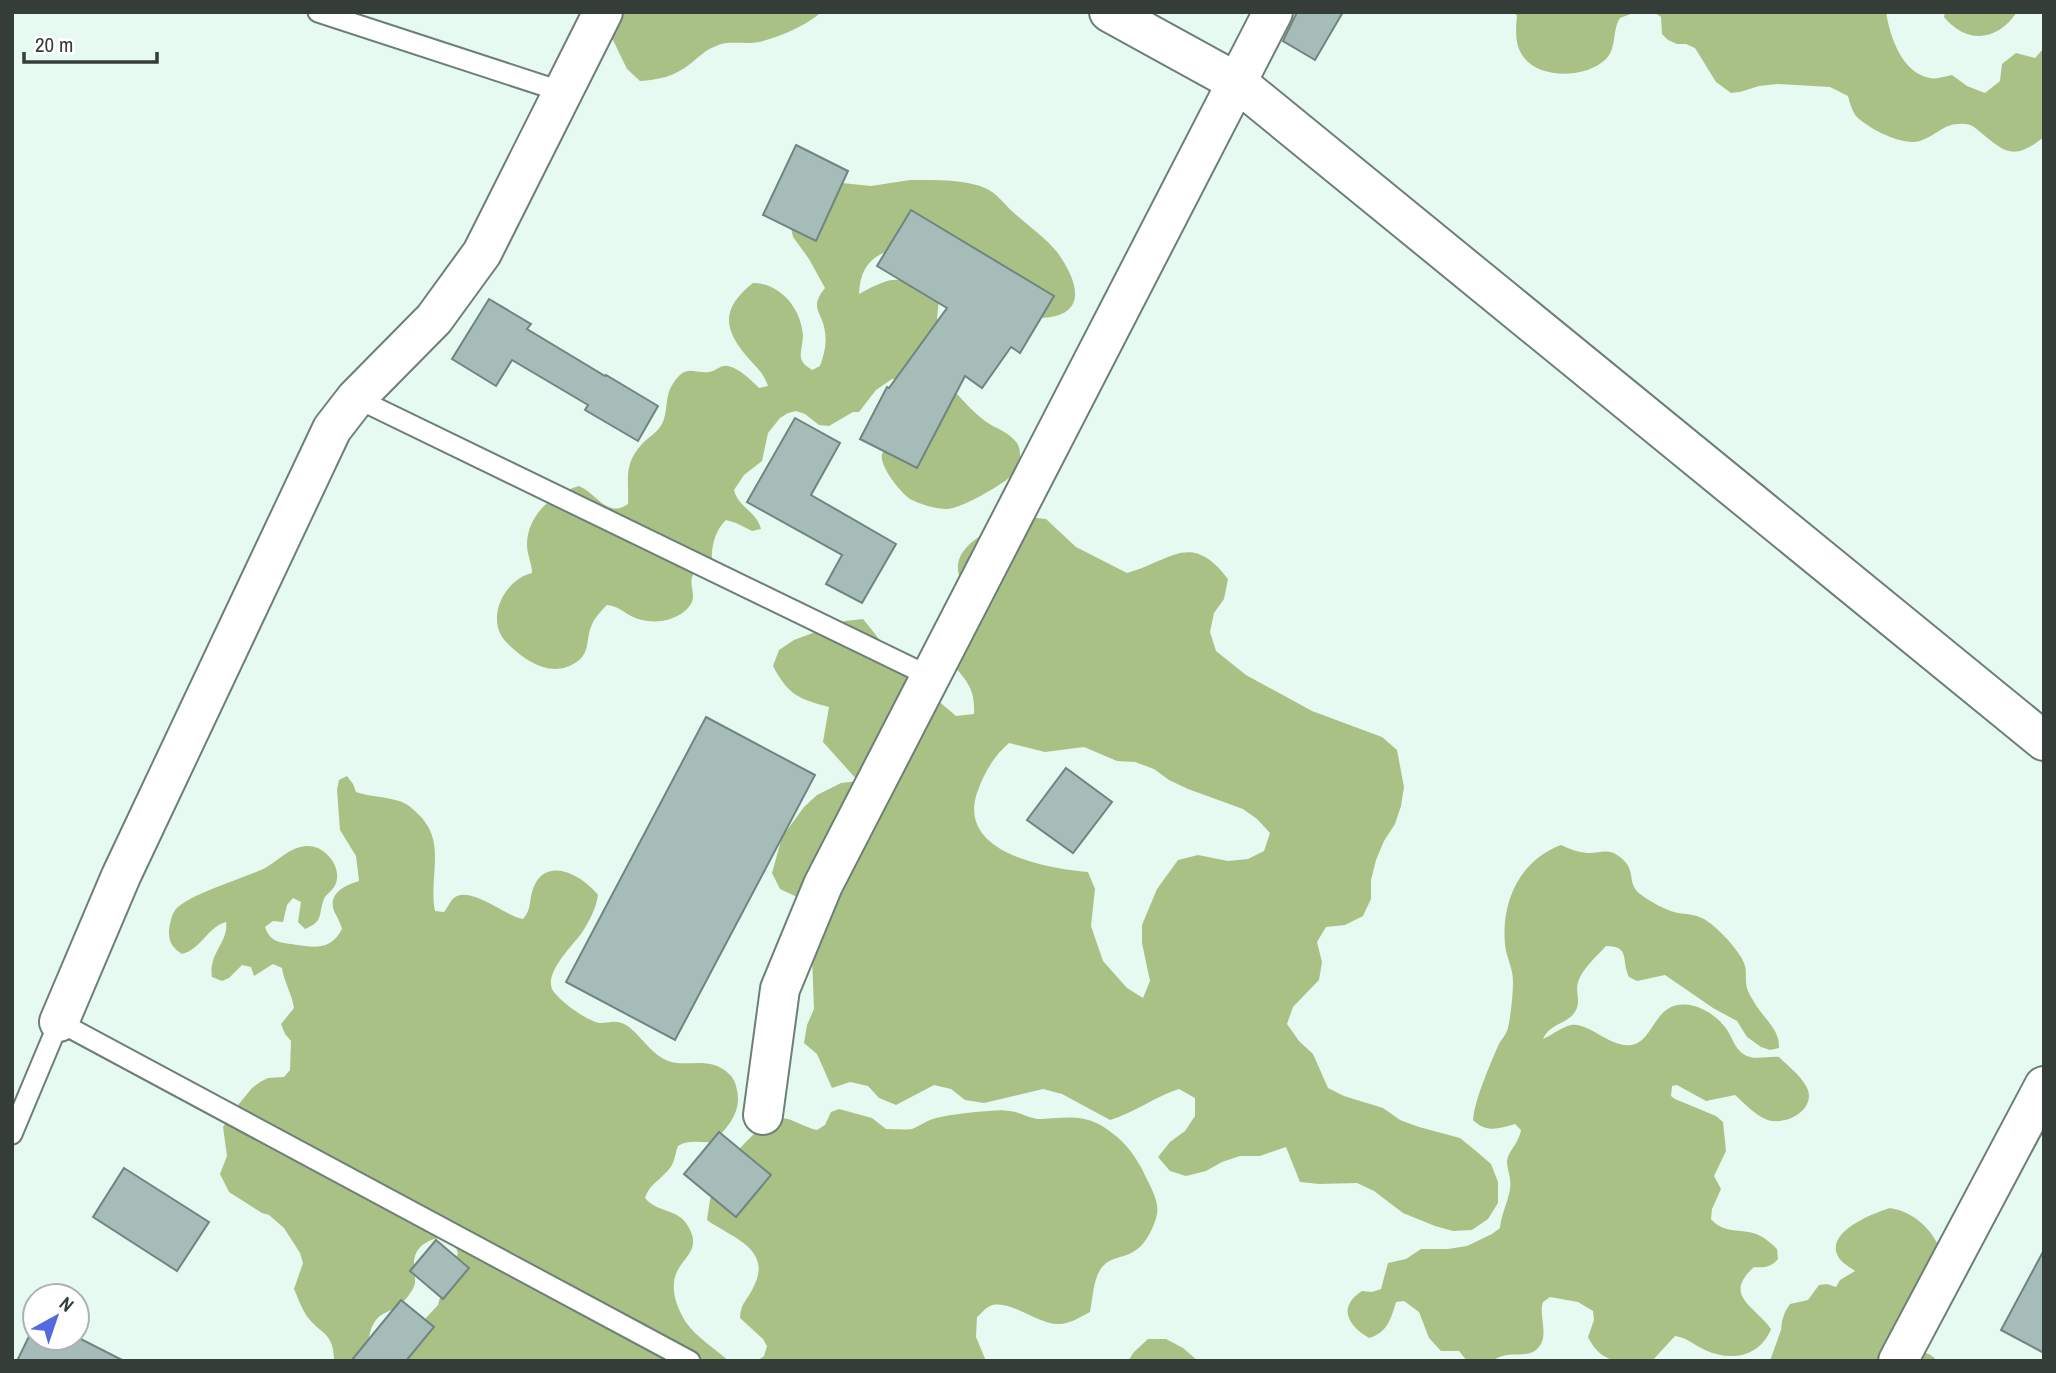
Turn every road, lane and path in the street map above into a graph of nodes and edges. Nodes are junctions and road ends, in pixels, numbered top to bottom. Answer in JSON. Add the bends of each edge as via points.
{"nodes":[{"id":1,"x":318,"y":12,"type":"edge"},
{"id":2,"x":603,"y":12,"type":"edge"},
{"id":3,"x":1109,"y":12,"type":"edge"},
{"id":4,"x":1273,"y":12,"type":"edge"},
{"id":5,"x":1238,"y":83,"type":"junction"},
{"id":6,"x":563,"y":92,"type":"junction"},
{"id":7,"x":356,"y":398,"type":"junction"},
{"id":8,"x":932,"y":677,"type":"junction"},
{"id":9,"x":2044,"y":741,"type":"edge"},
{"id":10,"x":59,"y":1022,"type":"junction"},
{"id":11,"x":2044,"y":1086,"type":"edge"},
{"id":12,"x":763,"y":1115,"type":"dead end"},
{"id":13,"x":12,"y":1135,"type":"edge"},
{"id":14,"x":690,"y":1361,"type":"edge"},
{"id":15,"x":1898,"y":1361,"type":"edge"}],
"edges":[{"from":1,"to":6,"type":"lane"},
{"from":2,"to":6,"type":"street"},
{"from":3,"to":5,"type":"street"},
{"from":4,"to":5,"type":"street"},
{"from":5,"to":8,"type":"street"},
{"from":5,"to":9,"type":"street"},
{"from":6,"to":7,"type":"street","via":[[482,253],[434,319]]},
{"from":7,"to":8,"type":"lane"},
{"from":7,"to":10,"type":"street","via":[[332,429],[121,876]]},
{"from":8,"to":12,"type":"street","via":[[823,885],[780,989]]},
{"from":10,"to":13,"type":"lane"},
{"from":10,"to":14,"type":"lane"},
{"from":11,"to":15,"type":"street"}]}
